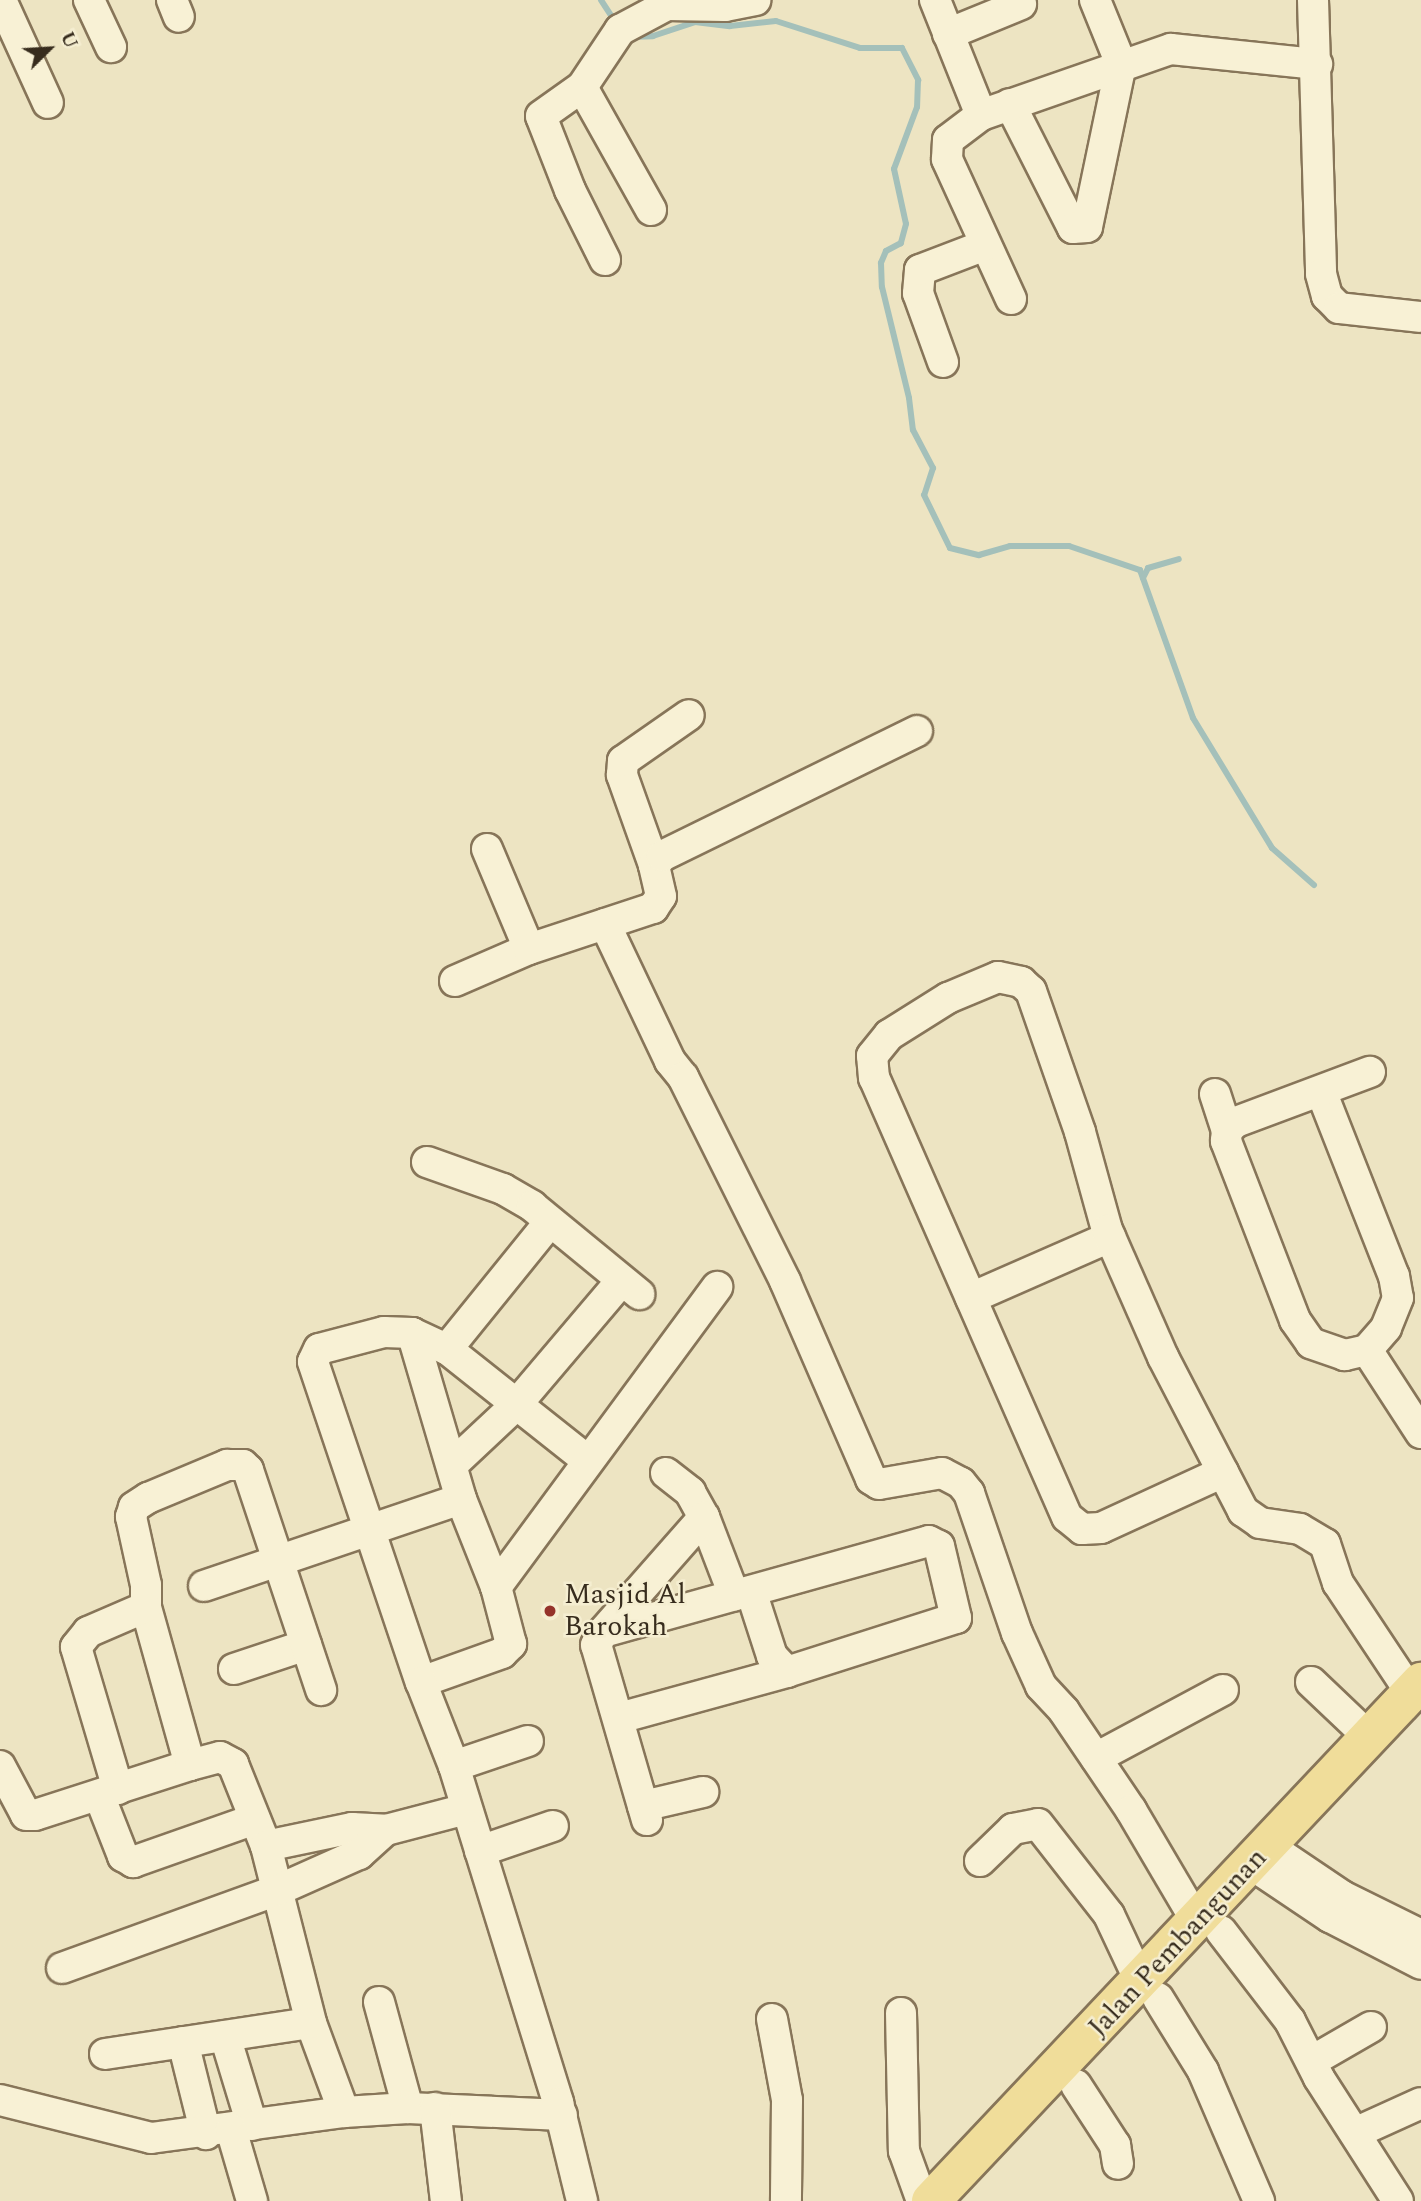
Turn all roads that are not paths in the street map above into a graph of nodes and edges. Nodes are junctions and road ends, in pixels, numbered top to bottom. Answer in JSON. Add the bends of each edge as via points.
{"nodes":[{"id":1,"x":1,"y":0,"type":"edge"},
{"id":2,"x":89,"y":0,"type":"edge"},
{"id":3,"x":755,"y":0,"type":"edge"},
{"id":4,"x":934,"y":0,"type":"edge"},
{"id":5,"x":1095,"y":0,"type":"edge"},
{"id":6,"x":1313,"y":0,"type":"edge"},
{"id":7,"x":1021,"y":4,"type":"dead end"},
{"id":8,"x":948,"y":34,"type":"junction"},
{"id":9,"x":111,"y":47,"type":"dead end"},
{"id":10,"x":1121,"y":64,"type":"junction"},
{"id":11,"x":1317,"y":64,"type":"junction"},
{"id":12,"x":582,"y":88,"type":"junction"},
{"id":13,"x":48,"y":103,"type":"dead end"},
{"id":14,"x":1010,"y":104,"type":"junction"},
{"id":15,"x":981,"y":115,"type":"junction"},
{"id":16,"x":651,"y":210,"type":"dead end"},
{"id":17,"x":985,"y":245,"type":"junction"},
{"id":18,"x":606,"y":260,"type":"dead end"},
{"id":19,"x":1011,"y":299,"type":"dead end"},
{"id":20,"x":1421,"y":317,"type":"edge"},
{"id":21,"x":943,"y":362,"type":"dead end"},
{"id":22,"x":689,"y":715,"type":"dead end"},
{"id":23,"x":917,"y":731,"type":"dead end"},
{"id":24,"x":487,"y":849,"type":"dead end"},
{"id":25,"x":654,"y":864,"type":"junction"},
{"id":26,"x":606,"y":924,"type":"junction"},
{"id":27,"x":529,"y":948,"type":"junction"},
{"id":28,"x":455,"y":981,"type":"dead end"},
{"id":29,"x":1370,"y":1072,"type":"dead end"},
{"id":30,"x":1321,"y":1091,"type":"junction"},
{"id":31,"x":1215,"y":1094,"type":"dead end"},
{"id":32,"x":1227,"y":1130,"type":"junction"},
{"id":33,"x":427,"y":1162,"type":"dead end"},
{"id":34,"x":550,"y":1222,"type":"junction"},
{"id":35,"x":1110,"y":1237,"type":"junction"},
{"id":36,"x":717,"y":1287,"type":"dead end"},
{"id":37,"x":971,"y":1298,"type":"junction"},
{"id":38,"x":412,"y":1333,"type":"junction"},
{"id":39,"x":447,"y":1349,"type":"junction"},
{"id":40,"x":1367,"y":1350,"type":"junction"},
{"id":41,"x":516,"y":1405,"type":"junction"},
{"id":42,"x":1421,"y":1433,"type":"edge"},
{"id":43,"x":587,"y":1460,"type":"junction"},
{"id":44,"x":454,"y":1464,"type":"junction"},
{"id":45,"x":1223,"y":1472,"type":"junction"},
{"id":46,"x":666,"y":1474,"type":"dead end"},
{"id":47,"x":461,"y":1499,"type":"junction"},
{"id":48,"x":704,"y":1517,"type":"junction"},
{"id":49,"x":372,"y":1532,"type":"junction"},
{"id":50,"x":986,"y":1545,"type":"junction"},
{"id":51,"x":942,"y":1556,"type":"junction"},
{"id":52,"x":280,"y":1563,"type":"junction"},
{"id":53,"x":204,"y":1586,"type":"dead end"},
{"id":54,"x":496,"y":1587,"type":"junction"},
{"id":55,"x":742,"y":1593,"type":"junction"},
{"id":56,"x":146,"y":1607,"type":"junction"},
{"id":57,"x":603,"y":1632,"type":"junction"},
{"id":58,"x":306,"y":1646,"type":"junction"},
{"id":59,"x":234,"y":1669,"type":"dead end"},
{"id":60,"x":787,"y":1672,"type":"junction"},
{"id":61,"x":421,"y":1682,"type":"junction"},
{"id":62,"x":1311,"y":1682,"type":"dead end"},
{"id":63,"x":321,"y":1690,"type":"dead end"},
{"id":64,"x":1223,"y":1690,"type":"dead end"},
{"id":65,"x":1418,"y":1696,"type":"edge"},
{"id":66,"x":619,"y":1718,"type":"junction"},
{"id":67,"x":1369,"y":1737,"type":"junction"},
{"id":68,"x":528,"y":1741,"type":"dead end"},
{"id":69,"x":1096,"y":1758,"type":"junction"},
{"id":70,"x":190,"y":1765,"type":"junction"},
{"id":71,"x":0,"y":1766,"type":"edge"},
{"id":72,"x":454,"y":1766,"type":"junction"},
{"id":73,"x":109,"y":1792,"type":"junction"},
{"id":74,"x":703,"y":1792,"type":"dead end"},
{"id":75,"x":466,"y":1809,"type":"junction"},
{"id":76,"x":255,"y":1819,"type":"junction"},
{"id":77,"x":553,"y":1826,"type":"dead end"},
{"id":78,"x":386,"y":1830,"type":"junction"},
{"id":79,"x":266,"y":1846,"type":"junction"},
{"id":80,"x":480,"y":1851,"type":"junction"},
{"id":81,"x":980,"y":1861,"type":"dead end"},
{"id":82,"x":1268,"y":1863,"type":"junction"},
{"id":83,"x":278,"y":1890,"type":"junction"},
{"id":84,"x":1336,"y":1906,"type":"junction"},
{"id":85,"x":1209,"y":1926,"type":"junction"},
{"id":86,"x":1421,"y":1935,"type":"edge"},
{"id":87,"x":1421,"y":1964,"type":"edge"},
{"id":88,"x":62,"y":1968,"type":"dead end"},
{"id":89,"x":1149,"y":1991,"type":"junction"},
{"id":90,"x":379,"y":2002,"type":"dead end"},
{"id":91,"x":901,"y":2013,"type":"dead end"},
{"id":92,"x":772,"y":2020,"type":"dead end"},
{"id":93,"x":311,"y":2023,"type":"junction"},
{"id":94,"x":1371,"y":2027,"type":"dead end"},
{"id":95,"x":225,"y":2036,"type":"junction"},
{"id":96,"x":183,"y":2042,"type":"junction"},
{"id":97,"x":105,"y":2054,"type":"dead end"},
{"id":98,"x":1312,"y":2061,"type":"junction"},
{"id":99,"x":1076,"y":2085,"type":"junction"},
{"id":100,"x":0,"y":2100,"type":"edge"},
{"id":101,"x":1421,"y":2103,"type":"edge"},
{"id":102,"x":421,"y":2108,"type":"junction"},
{"id":103,"x":344,"y":2112,"type":"junction"},
{"id":104,"x":562,"y":2115,"type":"junction"},
{"id":105,"x":230,"y":2129,"type":"junction"},
{"id":106,"x":1355,"y":2133,"type":"junction"},
{"id":107,"x":1118,"y":2164,"type":"dead end"},
{"id":108,"x":252,"y":2201,"type":"edge"},
{"id":109,"x":446,"y":2201,"type":"edge"},
{"id":110,"x":582,"y":2201,"type":"edge"},
{"id":111,"x":786,"y":2201,"type":"edge"},
{"id":112,"x":922,"y":2201,"type":"edge"},
{"id":113,"x":931,"y":2201,"type":"edge"},
{"id":114,"x":965,"y":2201,"type":"edge"},
{"id":115,"x":1259,"y":2201,"type":"edge"},
{"id":116,"x":1398,"y":2201,"type":"edge"}],
"edges":[{"from":1,"to":13,"type":"street"},
{"from":2,"to":9,"type":"street"},
{"from":3,"to":12,"type":"street","via":[[725,6],[667,5],[620,30]]},
{"from":4,"to":8,"type":"street"},
{"from":5,"to":10,"type":"street"},
{"from":6,"to":11,"type":"street"},
{"from":7,"to":8,"type":"street"},
{"from":8,"to":15,"type":"street"},
{"from":10,"to":11,"type":"street","via":[[1171,49]]},
{"from":10,"to":14,"type":"street"},
{"from":10,"to":14,"type":"street","via":[[1095,204],[1087,227],[1079,231],[1073,228]]},
{"from":11,"to":20,"type":"street","via":[[1321,274],[1328,296],[1339,309]]},
{"from":12,"to":16,"type":"street"},
{"from":12,"to":18,"type":"street","via":[[541,116],[570,190]]},
{"from":14,"to":15,"type":"street"},
{"from":15,"to":17,"type":"street","via":[[944,148]]},
{"from":17,"to":19,"type":"street"},
{"from":17,"to":21,"type":"street","via":[[920,270],[918,292]]},
{"from":22,"to":25,"type":"street","via":[[623,761],[622,775]]},
{"from":23,"to":25,"type":"street","via":[[662,856]]},
{"from":24,"to":27,"type":"street"},
{"from":25,"to":26,"type":"street","via":[[659,903]]},
{"from":26,"to":27,"type":"street"},
{"from":26,"to":50,"type":"street","via":[[670,1061],[785,1281],[871,1479],[880,1484],[931,1472],[951,1476],[969,1493]]},
{"from":27,"to":28,"type":"street"},
{"from":29,"to":30,"type":"street"},
{"from":30,"to":32,"type":"street","via":[[1236,1122]]},
{"from":30,"to":40,"type":"street","via":[[1394,1276],[1398,1298],[1386,1328]]},
{"from":31,"to":32,"type":"street"},
{"from":32,"to":40,"type":"street","via":[[1236,1172],[1295,1320],[1311,1343],[1345,1355]]},
{"from":33,"to":34,"type":"street","via":[[503,1189]]},
{"from":34,"to":39,"type":"street"},
{"from":34,"to":41,"type":"street","via":[[630,1287]]},
{"from":35,"to":37,"type":"street"},
{"from":35,"to":37,"type":"street","via":[[1031,991],[1021,982],[998,977],[948,998],[889,1035],[872,1056],[874,1078]]},
{"from":35,"to":45,"type":"street","via":[[1163,1357]]},
{"from":36,"to":43,"type":"street"},
{"from":37,"to":45,"type":"street","via":[[1067,1517],[1082,1529],[1101,1528]]},
{"from":38,"to":39,"type":"street"},
{"from":38,"to":44,"type":"street"},
{"from":38,"to":49,"type":"street","via":[[384,1332],[319,1349],[314,1355]]},
{"from":39,"to":41,"type":"street"},
{"from":40,"to":42,"type":"street"},
{"from":41,"to":43,"type":"street"},
{"from":41,"to":44,"type":"street"},
{"from":43,"to":54,"type":"street"},
{"from":44,"to":47,"type":"street"},
{"from":45,"to":65,"type":"street","via":[[1251,1518],[1300,1529],[1325,1544],[1338,1583]]},
{"from":46,"to":48,"type":"street","via":[[690,1492]]},
{"from":47,"to":49,"type":"street"},
{"from":47,"to":54,"type":"street"},
{"from":48,"to":55,"type":"street"},
{"from":48,"to":57,"type":"street"},
{"from":49,"to":52,"type":"street"},
{"from":49,"to":61,"type":"street"},
{"from":50,"to":51,"type":"street"},
{"from":50,"to":69,"type":"street","via":[[1041,1686]]},
{"from":51,"to":55,"type":"street","via":[[937,1543],[929,1541]]},
{"from":51,"to":60,"type":"street","via":[[956,1616],[953,1623]]},
{"from":52,"to":53,"type":"street"},
{"from":52,"to":56,"type":"street","via":[[248,1470],[243,1465],[227,1465],[134,1507],[131,1517],[146,1585]]},
{"from":52,"to":58,"type":"street"},
{"from":54,"to":61,"type":"street","via":[[509,1649]]},
{"from":55,"to":57,"type":"street"},
{"from":55,"to":60,"type":"street","via":[[772,1656]]},
{"from":56,"to":70,"type":"street"},
{"from":56,"to":73,"type":"street","via":[[88,1632],[76,1647]]},
{"from":57,"to":66,"type":"street","via":[[596,1645]]},
{"from":58,"to":59,"type":"street"},
{"from":58,"to":63,"type":"street"},
{"from":60,"to":66,"type":"street"},
{"from":61,"to":72,"type":"street"},
{"from":62,"to":67,"type":"street"},
{"from":64,"to":69,"type":"street"},
{"from":65,"to":67,"type":"main road","name":"Jalan Pembangunan"},
{"from":65,"to":82,"type":"main road","name":"Jalan Pembangunan"},
{"from":66,"to":74,"type":"street","via":[[645,1813]]},
{"from":67,"to":82,"type":"main road","name":"Jalan Pembangunan"},
{"from":68,"to":72,"type":"street"},
{"from":69,"to":85,"type":"street"},
{"from":70,"to":73,"type":"street"},
{"from":70,"to":76,"type":"street","via":[[220,1757],[233,1763]]},
{"from":71,"to":73,"type":"street","via":[[26,1815]]},
{"from":72,"to":75,"type":"street"},
{"from":73,"to":76,"type":"street","via":[[123,1856],[133,1862]]},
{"from":75,"to":78,"type":"street"},
{"from":75,"to":80,"type":"street"},
{"from":76,"to":79,"type":"street"},
{"from":77,"to":80,"type":"street"},
{"from":78,"to":79,"type":"street","via":[[352,1828]]},
{"from":78,"to":83,"type":"street","via":[[359,1854]]},
{"from":79,"to":83,"type":"street"},
{"from":80,"to":104,"type":"street"},
{"from":81,"to":89,"type":"street","via":[[1013,1829],[1038,1824],[1109,1915]]},
{"from":82,"to":84,"type":"street"},
{"from":82,"to":85,"type":"main road","name":"Jalan Pembangunan"},
{"from":83,"to":88,"type":"street"},
{"from":83,"to":93,"type":"street"},
{"from":84,"to":86,"type":"street"},
{"from":84,"to":87,"type":"street"},
{"from":85,"to":89,"type":"main road","name":"Jalan Pembangunan"},
{"from":85,"to":98,"type":"street","via":[[1290,2021]]},
{"from":89,"to":99,"type":"main road","name":"Jalan Pembangunan"},
{"from":89,"to":113,"type":"main road","name":"Jalan Pembangunan"},
{"from":89,"to":115,"type":"street","via":[[1203,2071]]},
{"from":90,"to":102,"type":"street"},
{"from":91,"to":112,"type":"street","via":[[904,2151]]},
{"from":92,"to":111,"type":"street","via":[[787,2100]]},
{"from":93,"to":95,"type":"street"},
{"from":93,"to":103,"type":"street"},
{"from":94,"to":98,"type":"street"},
{"from":95,"to":96,"type":"street"},
{"from":95,"to":105,"type":"street"},
{"from":96,"to":97,"type":"street"},
{"from":96,"to":105,"type":"street"},
{"from":98,"to":106,"type":"street"},
{"from":99,"to":107,"type":"street","via":[[1110,2136]]},
{"from":99,"to":114,"type":"main road","name":"Jalan Pembangunan"},
{"from":100,"to":105,"type":"street","via":[[151,2138]]},
{"from":101,"to":106,"type":"street"},
{"from":102,"to":103,"type":"street"},
{"from":102,"to":104,"type":"street"},
{"from":102,"to":109,"type":"street"},
{"from":103,"to":105,"type":"street"},
{"from":104,"to":110,"type":"street"},
{"from":105,"to":108,"type":"street"},
{"from":106,"to":116,"type":"street"}]}
